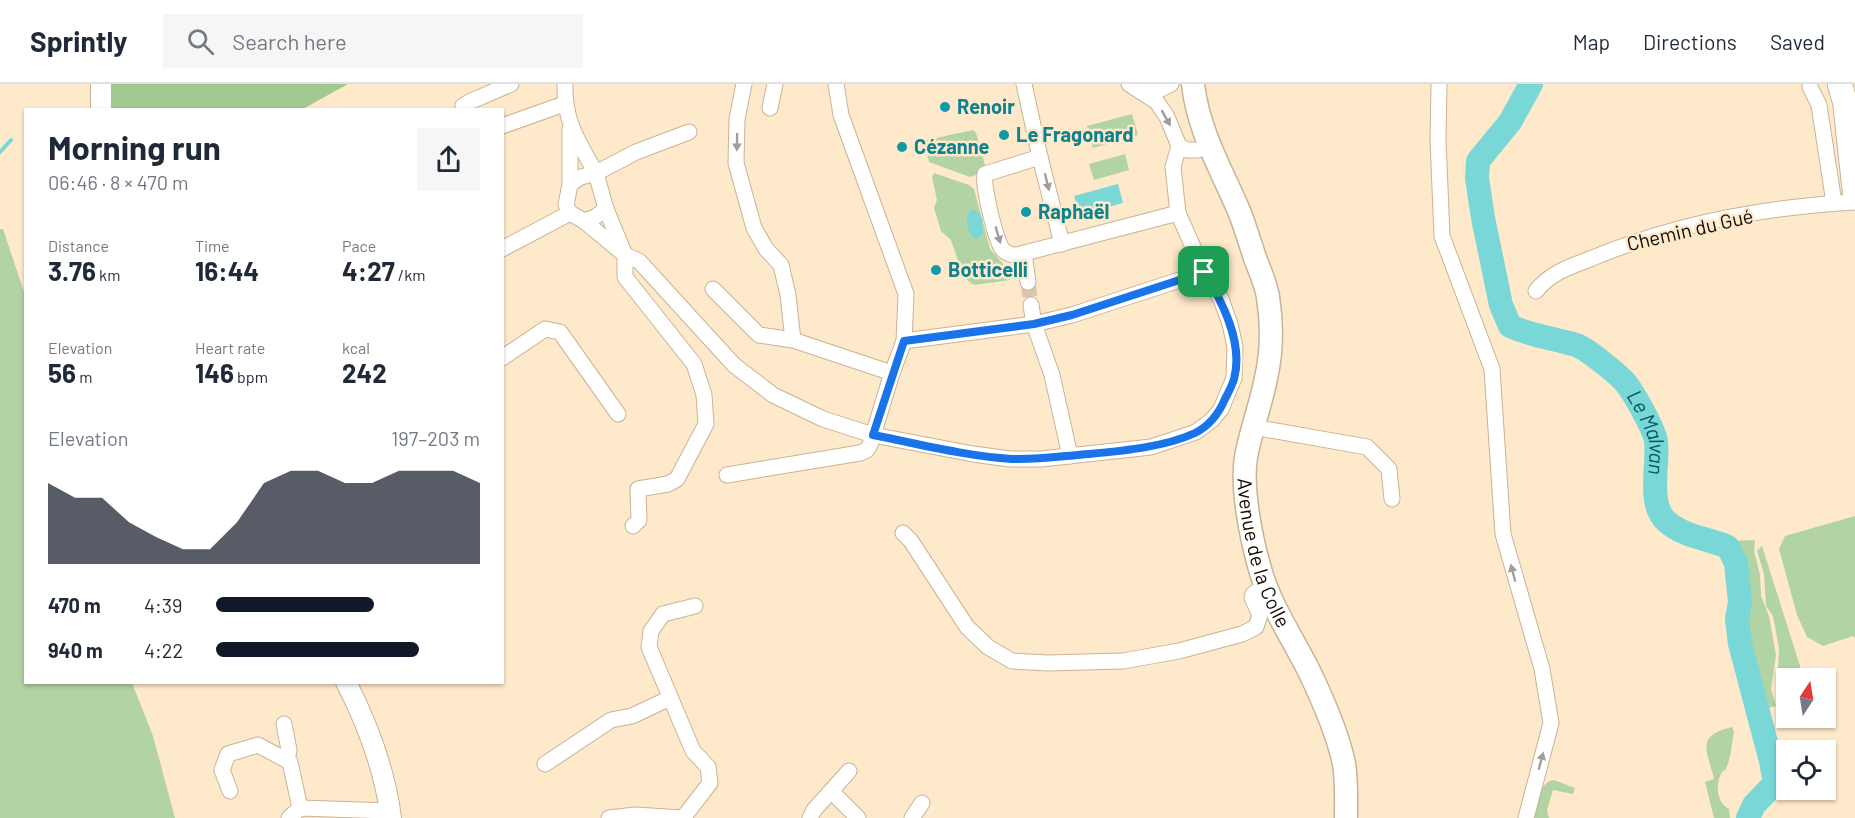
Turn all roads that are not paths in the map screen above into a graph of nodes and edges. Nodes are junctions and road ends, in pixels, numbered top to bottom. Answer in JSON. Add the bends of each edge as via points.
{"nodes":[{"id":1,"x":101,"y":84,"type":"edge"},
{"id":2,"x":511,"y":84,"type":"edge"},
{"id":3,"x":565,"y":84,"type":"edge"},
{"id":4,"x":744,"y":84,"type":"edge"},
{"id":5,"x":775,"y":84,"type":"edge"},
{"id":6,"x":836,"y":84,"type":"edge"},
{"id":7,"x":1024,"y":84,"type":"edge"},
{"id":8,"x":1130,"y":84,"type":"edge"},
{"id":9,"x":1172,"y":84,"type":"edge"},
{"id":10,"x":1182,"y":84,"type":"edge"},
{"id":11,"x":1193,"y":84,"type":"edge"},
{"id":12,"x":1439,"y":84,"type":"edge"},
{"id":13,"x":1845,"y":86,"type":"edge"},
{"id":14,"x":1810,"y":87,"type":"dead end"},
{"id":15,"x":564,"y":104,"type":"junction"},
{"id":16,"x":101,"y":108,"type":"edge"},
{"id":17,"x":464,"y":108,"type":"edge"},
{"id":18,"x":770,"y":108,"type":"dead end"},
{"id":19,"x":504,"y":125,"type":"edge"},
{"id":20,"x":570,"y":126,"type":"junction"},
{"id":21,"x":689,"y":132,"type":"dead end"},
{"id":22,"x":1189,"y":148,"type":"junction"},
{"id":23,"x":1040,"y":157,"type":"junction"},
{"id":24,"x":596,"y":173,"type":"junction"},
{"id":25,"x":570,"y":184,"type":"junction"},
{"id":26,"x":1845,"y":198,"type":"edge"},
{"id":27,"x":1855,"y":202,"type":"edge"},
{"id":28,"x":606,"y":209,"type":"junction"},
{"id":29,"x":570,"y":213,"type":"junction"},
{"id":30,"x":1179,"y":213,"type":"junction"},
{"id":31,"x":584,"y":221,"type":"junction"},
{"id":32,"x":1062,"y":244,"type":"junction"},
{"id":33,"x":504,"y":248,"type":"edge"},
{"id":34,"x":1024,"y":254,"type":"junction"},
{"id":35,"x":625,"y":255,"type":"junction"},
{"id":36,"x":1204,"y":272,"type":"junction"},
{"id":37,"x":1261,"y":275,"type":"junction"},
{"id":38,"x":1028,"y":282,"type":"tunnel mouth"},
{"id":39,"x":713,"y":289,"type":"dead end"},
{"id":40,"x":1536,"y":291,"type":"dead end"},
{"id":41,"x":1031,"y":305,"type":"tunnel mouth"},
{"id":42,"x":1034,"y":324,"type":"junction"},
{"id":43,"x":793,"y":340,"type":"junction"},
{"id":44,"x":904,"y":341,"type":"junction"},
{"id":45,"x":504,"y":357,"type":"edge"},
{"id":46,"x":892,"y":373,"type":"junction"},
{"id":47,"x":618,"y":414,"type":"dead end"},
{"id":48,"x":1253,"y":427,"type":"junction"},
{"id":49,"x":873,"y":435,"type":"junction"},
{"id":50,"x":1070,"y":456,"type":"junction"},
{"id":51,"x":727,"y":475,"type":"dead end"},
{"id":52,"x":1392,"y":499,"type":"dead end"},
{"id":53,"x":633,"y":526,"type":"dead end"},
{"id":54,"x":903,"y":533,"type":"dead end"},
{"id":55,"x":1266,"y":585,"type":"junction"},
{"id":56,"x":695,"y":606,"type":"dead end"},
{"id":57,"x":347,"y":684,"type":"edge"},
{"id":58,"x":670,"y":698,"type":"junction"},
{"id":59,"x":284,"y":724,"type":"dead end"},
{"id":60,"x":287,"y":760,"type":"junction"},
{"id":61,"x":545,"y":764,"type":"dead end"},
{"id":62,"x":849,"y":771,"type":"dead end"},
{"id":63,"x":230,"y":791,"type":"dead end"},
{"id":64,"x":831,"y":791,"type":"junction"},
{"id":65,"x":922,"y":803,"type":"dead end"},
{"id":66,"x":295,"y":813,"type":"edge"},
{"id":67,"x":390,"y":815,"type":"edge"},
{"id":68,"x":609,"y":818,"type":"edge"},
{"id":69,"x":683,"y":818,"type":"edge"},
{"id":70,"x":810,"y":818,"type":"edge"},
{"id":71,"x":858,"y":818,"type":"edge"},
{"id":72,"x":912,"y":818,"type":"edge"},
{"id":73,"x":1346,"y":818,"type":"edge"},
{"id":74,"x":1526,"y":818,"type":"edge"}],
"edges":[{"from":1,"to":16,"type":"street"},
{"from":2,"to":17,"type":"street"},
{"from":3,"to":15,"type":"street"},
{"from":4,"to":43,"type":"street","one_way":true,"via":[[737,119],[736,164],[753,228],[781,265]]},
{"from":5,"to":18,"type":"street"},
{"from":6,"to":44,"type":"street","via":[[841,115],[906,294]]},
{"from":7,"to":23,"type":"street"},
{"from":8,"to":9,"type":"street","via":[[1159,90]]},
{"from":8,"to":22,"type":"street","one_way":true,"via":[[1156,102]]},
{"from":10,"to":22,"type":"main road","name":"Avenue de la Colle"},
{"from":11,"to":37,"type":"main road","name":"Avenue de la Colle","via":[[1199,120]]},
{"from":74,"to":12,"type":"street","one_way":true,"via":[[1551,723],[1542,669],[1503,534],[1492,369],[1442,236]]},
{"from":13,"to":26,"type":"main road"},
{"from":14,"to":26,"type":"street","via":[[1818,100]]},
{"from":15,"to":19,"type":"street"},
{"from":15,"to":20,"type":"street"},
{"from":20,"to":24,"type":"street"},
{"from":20,"to":25,"type":"street"},
{"from":21,"to":24,"type":"street","via":[[636,152]]},
{"from":22,"to":30,"type":"street","via":[[1173,167]]},
{"from":22,"to":37,"type":"main road","name":"Avenue de la Colle"},
{"from":23,"to":32,"type":"street","one_way":true},
{"from":23,"to":34,"type":"street","one_way":true,"via":[[988,171],[984,178],[1000,245],[1010,254]]},
{"from":24,"to":25,"type":"street"},
{"from":24,"to":28,"type":"street"},
{"from":25,"to":29,"type":"street","via":[[566,205]]},
{"from":26,"to":27,"type":"street","name":"Chemin du Gué"},
{"from":26,"to":40,"type":"street","name":"Chemin du Gué","via":[[1659,234],[1553,274]]},
{"from":28,"to":31,"type":"street"},
{"from":28,"to":35,"type":"street"},
{"from":29,"to":31,"type":"street"},
{"from":29,"to":33,"type":"street"},
{"from":30,"to":32,"type":"street"},
{"from":30,"to":36,"type":"street"},
{"from":31,"to":35,"type":"street"},
{"from":32,"to":34,"type":"street"},
{"from":34,"to":38,"type":"street"},
{"from":35,"to":49,"type":"street","via":[[639,261],[734,365],[773,395],[823,419]]},
{"from":35,"to":53,"type":"street","via":[[625,277],[694,363],[704,395],[706,423],[677,479],[638,489],[639,520]]},
{"from":36,"to":42,"type":"street"},
{"from":36,"to":50,"type":"street","via":[[1221,299],[1235,347],[1234,378],[1221,409],[1196,432],[1151,447]]},
{"from":37,"to":48,"type":"main road","name":"Avenue de la Colle","via":[[1268,293],[1271,345]]},
{"from":39,"to":43,"type":"street","via":[[759,334]]},
{"from":41,"to":42,"type":"street"},
{"from":42,"to":44,"type":"street"},
{"from":42,"to":50,"type":"street","via":[[1052,375]]},
{"from":43,"to":46,"type":"street"},
{"from":44,"to":46,"type":"street"},
{"from":45,"to":47,"type":"street","via":[[545,328],[560,332]]},
{"from":46,"to":49,"type":"street"},
{"from":48,"to":52,"type":"street","via":[[1367,447],[1389,469]]},
{"from":48,"to":55,"type":"main road","name":"Avenue de la Colle","via":[[1245,477],[1249,520]]},
{"from":49,"to":50,"type":"street","via":[[1010,459]]},
{"from":49,"to":51,"type":"street","via":[[867,450],[860,453]]},
{"from":54,"to":55,"type":"street","via":[[967,627],[988,647],[1012,661],[1123,661],[1242,634],[1256,627],[1260,615],[1252,598]]},
{"from":55,"to":73,"type":"main road","name":"Avenue de la Colle","via":[[1309,671],[1338,741],[1347,787]]},
{"from":56,"to":58,"type":"street","via":[[663,614],[651,631],[649,647]]},
{"from":57,"to":67,"type":"street","via":[[381,767]]},
{"from":58,"to":61,"type":"street","via":[[632,716],[611,720]]},
{"from":58,"to":69,"type":"street","via":[[693,751],[708,767],[710,783]]},
{"from":59,"to":60,"type":"street"},
{"from":60,"to":63,"type":"street","via":[[258,745],[228,754],[222,770]]},
{"from":60,"to":66,"type":"street"},
{"from":62,"to":64,"type":"street"},
{"from":64,"to":70,"type":"street"},
{"from":64,"to":71,"type":"street"},
{"from":65,"to":72,"type":"street"},
{"from":66,"to":67,"type":"street"},
{"from":68,"to":69,"type":"street"}]}
